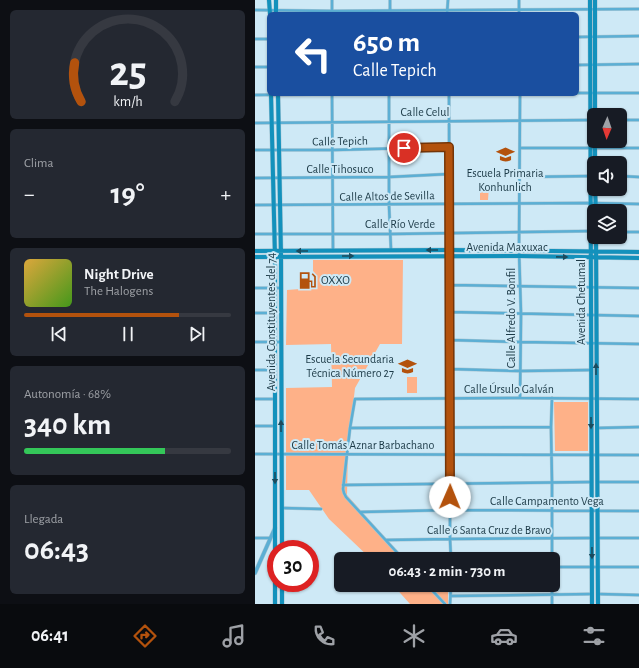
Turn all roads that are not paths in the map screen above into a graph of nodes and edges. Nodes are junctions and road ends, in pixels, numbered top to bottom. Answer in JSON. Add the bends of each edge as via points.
{"nodes":[{"id":1,"x":269,"y":0,"type":"edge"},
{"id":2,"x":276,"y":0,"type":"edge"},
{"id":3,"x":332,"y":0,"type":"edge"},
{"id":4,"x":390,"y":0,"type":"edge"},
{"id":5,"x":448,"y":0,"type":"edge"},
{"id":6,"x":519,"y":0,"type":"edge"},
{"id":7,"x":590,"y":0,"type":"edge"},
{"id":8,"x":595,"y":0,"type":"edge"},
{"id":9,"x":519,"y":9,"type":"junction"},
{"id":10,"x":592,"y":9,"type":"junction"},
{"id":11,"x":639,"y":9,"type":"edge"},
{"id":12,"x":255,"y":10,"type":"edge"},
{"id":13,"x":390,"y":10,"type":"junction"},
{"id":14,"x":447,"y":10,"type":"junction"},
{"id":15,"x":270,"y":12,"type":"edge"},
{"id":16,"x":276,"y":12,"type":"edge"},
{"id":17,"x":332,"y":12,"type":"edge"},
{"id":18,"x":639,"y":36,"type":"edge"},
{"id":19,"x":579,"y":37,"type":"edge"},
{"id":20,"x":592,"y":37,"type":"junction"},
{"id":21,"x":255,"y":39,"type":"edge"},
{"id":22,"x":267,"y":39,"type":"edge"},
{"id":23,"x":593,"y":64,"type":"junction"},
{"id":24,"x":639,"y":64,"type":"edge"},
{"id":25,"x":579,"y":65,"type":"edge"},
{"id":26,"x":255,"y":67,"type":"edge"},
{"id":27,"x":267,"y":67,"type":"edge"},
{"id":28,"x":579,"y":93,"type":"edge"},
{"id":29,"x":593,"y":93,"type":"junction"},
{"id":30,"x":639,"y":93,"type":"edge"},
{"id":31,"x":267,"y":94,"type":"edge"},
{"id":32,"x":255,"y":95,"type":"edge"},
{"id":33,"x":271,"y":96,"type":"edge"},
{"id":34,"x":278,"y":96,"type":"edge"},
{"id":35,"x":332,"y":96,"type":"edge"},
{"id":36,"x":389,"y":96,"type":"edge"},
{"id":37,"x":449,"y":96,"type":"edge"},
{"id":38,"x":520,"y":96,"type":"edge"},
{"id":39,"x":592,"y":108,"type":"edge"},
{"id":40,"x":594,"y":108,"type":"edge"},
{"id":41,"x":587,"y":120,"type":"edge"},
{"id":42,"x":627,"y":120,"type":"edge"},
{"id":43,"x":639,"y":120,"type":"edge"},
{"id":44,"x":333,"y":121,"type":"junction"},
{"id":45,"x":389,"y":121,"type":"junction"},
{"id":46,"x":520,"y":121,"type":"junction"},
{"id":47,"x":278,"y":122,"type":"junction"},
{"id":48,"x":449,"y":122,"type":"junction"},
{"id":49,"x":255,"y":123,"type":"edge"},
{"id":50,"x":272,"y":123,"type":"junction"},
{"id":51,"x":449,"y":147,"type":"junction"},
{"id":52,"x":520,"y":148,"type":"junction"},
{"id":53,"x":587,"y":148,"type":"edge"},
{"id":54,"x":593,"y":148,"type":"joint"},
{"id":55,"x":627,"y":148,"type":"edge"},
{"id":56,"x":639,"y":148,"type":"edge"},
{"id":57,"x":389,"y":149,"type":"junction"},
{"id":58,"x":255,"y":150,"type":"edge"},
{"id":59,"x":273,"y":150,"type":"junction"},
{"id":60,"x":279,"y":150,"type":"junction"},
{"id":61,"x":333,"y":150,"type":"junction"},
{"id":62,"x":593,"y":156,"type":"edge"},
{"id":63,"x":594,"y":156,"type":"edge"},
{"id":64,"x":449,"y":174,"type":"junction"},
{"id":65,"x":587,"y":176,"type":"edge"},
{"id":66,"x":627,"y":176,"type":"edge"},
{"id":67,"x":639,"y":176,"type":"edge"},
{"id":68,"x":389,"y":177,"type":"junction"},
{"id":69,"x":520,"y":177,"type":"junction"},
{"id":70,"x":255,"y":178,"type":"edge"},
{"id":71,"x":273,"y":178,"type":"junction"},
{"id":72,"x":279,"y":178,"type":"junction"},
{"id":73,"x":333,"y":178,"type":"junction"},
{"id":74,"x":591,"y":196,"type":"edge"},
{"id":75,"x":595,"y":196,"type":"edge"},
{"id":76,"x":590,"y":203,"type":"junction"},
{"id":77,"x":595,"y":203,"type":"junction"},
{"id":78,"x":449,"y":204,"type":"junction"},
{"id":79,"x":519,"y":204,"type":"junction"},
{"id":80,"x":639,"y":204,"type":"edge"},
{"id":81,"x":274,"y":205,"type":"junction"},
{"id":82,"x":280,"y":205,"type":"junction"},
{"id":83,"x":333,"y":205,"type":"junction"},
{"id":84,"x":389,"y":205,"type":"junction"},
{"id":85,"x":255,"y":206,"type":"edge"},
{"id":86,"x":520,"y":232,"type":"junction"},
{"id":87,"x":587,"y":232,"type":"edge"},
{"id":88,"x":627,"y":232,"type":"edge"},
{"id":89,"x":639,"y":232,"type":"edge"},
{"id":90,"x":449,"y":233,"type":"junction"},
{"id":91,"x":255,"y":234,"type":"edge"},
{"id":92,"x":274,"y":234,"type":"junction"},
{"id":93,"x":280,"y":234,"type":"junction"},
{"id":94,"x":333,"y":234,"type":"junction"},
{"id":95,"x":391,"y":234,"type":"junction"},
{"id":96,"x":591,"y":244,"type":"edge"},
{"id":97,"x":596,"y":244,"type":"edge"},
{"id":98,"x":281,"y":250,"type":"junction"},
{"id":99,"x":391,"y":250,"type":"junction"},
{"id":100,"x":450,"y":250,"type":"junction"},
{"id":101,"x":519,"y":250,"type":"junction"},
{"id":102,"x":255,"y":251,"type":"edge"},
{"id":103,"x":275,"y":251,"type":"junction"},
{"id":104,"x":333,"y":251,"type":"junction"},
{"id":105,"x":590,"y":251,"type":"junction"},
{"id":106,"x":596,"y":251,"type":"junction"},
{"id":107,"x":639,"y":252,"type":"edge"},
{"id":108,"x":275,"y":256,"type":"junction"},
{"id":109,"x":281,"y":256,"type":"junction"},
{"id":110,"x":449,"y":256,"type":"junction"},
{"id":111,"x":520,"y":256,"type":"junction"},
{"id":112,"x":255,"y":257,"type":"edge"},
{"id":113,"x":590,"y":258,"type":"junction"},
{"id":114,"x":596,"y":258,"type":"junction"},
{"id":115,"x":639,"y":258,"type":"edge"},
{"id":116,"x":449,"y":285,"type":"junction"},
{"id":117,"x":521,"y":286,"type":"junction"},
{"id":118,"x":591,"y":287,"type":"junction"},
{"id":119,"x":596,"y":287,"type":"junction"},
{"id":120,"x":255,"y":288,"type":"edge"},
{"id":121,"x":275,"y":288,"type":"junction"},
{"id":122,"x":281,"y":288,"type":"junction"},
{"id":123,"x":639,"y":288,"type":"edge"},
{"id":124,"x":449,"y":312,"type":"junction"},
{"id":125,"x":275,"y":313,"type":"junction"},
{"id":126,"x":255,"y":314,"type":"edge"},
{"id":127,"x":521,"y":314,"type":"junction"},
{"id":128,"x":591,"y":315,"type":"junction"},
{"id":129,"x":596,"y":315,"type":"junction"},
{"id":130,"x":639,"y":316,"type":"edge"},
{"id":131,"x":449,"y":340,"type":"junction"},
{"id":132,"x":255,"y":342,"type":"edge"},
{"id":133,"x":275,"y":342,"type":"junction"},
{"id":134,"x":281,"y":342,"type":"junction"},
{"id":135,"x":521,"y":342,"type":"junction"},
{"id":136,"x":591,"y":342,"type":"junction"},
{"id":137,"x":596,"y":344,"type":"junction"},
{"id":138,"x":639,"y":344,"type":"edge"},
{"id":139,"x":449,"y":369,"type":"junction"},
{"id":140,"x":255,"y":370,"type":"edge"},
{"id":141,"x":275,"y":370,"type":"junction"},
{"id":142,"x":591,"y":370,"type":"junction"},
{"id":143,"x":521,"y":371,"type":"junction"},
{"id":144,"x":275,"y":384,"type":"junction"},
{"id":145,"x":281,"y":384,"type":"junction"},
{"id":146,"x":450,"y":398,"type":"junction"},
{"id":147,"x":520,"y":398,"type":"junction"},
{"id":148,"x":552,"y":398,"type":"junction"},
{"id":149,"x":591,"y":398,"type":"junction"},
{"id":150,"x":597,"y":398,"type":"junction"},
{"id":151,"x":255,"y":399,"type":"edge"},
{"id":152,"x":275,"y":399,"type":"junction"},
{"id":153,"x":639,"y":399,"type":"edge"},
{"id":154,"x":255,"y":426,"type":"edge"},
{"id":155,"x":275,"y":426,"type":"junction"},
{"id":156,"x":551,"y":427,"type":"junction"},
{"id":157,"x":639,"y":427,"type":"edge"},
{"id":158,"x":350,"y":428,"type":"junction"},
{"id":159,"x":450,"y":428,"type":"junction"},
{"id":160,"x":597,"y":428,"type":"junction"},
{"id":161,"x":255,"y":454,"type":"edge"},
{"id":162,"x":275,"y":454,"type":"junction"},
{"id":163,"x":282,"y":454,"type":"junction"},
{"id":164,"x":347,"y":454,"type":"junction"},
{"id":165,"x":450,"y":455,"type":"junction"},
{"id":166,"x":552,"y":455,"type":"junction"},
{"id":167,"x":591,"y":455,"type":"junction"},
{"id":168,"x":597,"y":455,"type":"junction"},
{"id":169,"x":639,"y":455,"type":"edge"},
{"id":170,"x":592,"y":482,"type":"junction"},
{"id":171,"x":597,"y":482,"type":"junction"},
{"id":172,"x":639,"y":482,"type":"edge"},
{"id":173,"x":552,"y":483,"type":"junction"},
{"id":174,"x":451,"y":484,"type":"junction"},
{"id":175,"x":343,"y":485,"type":"junction"},
{"id":176,"x":282,"y":508,"type":"junction"},
{"id":177,"x":321,"y":509,"type":"dead end"},
{"id":178,"x":450,"y":510,"type":"junction"},
{"id":179,"x":552,"y":510,"type":"junction"},
{"id":180,"x":592,"y":510,"type":"junction"},
{"id":181,"x":597,"y":510,"type":"junction"},
{"id":182,"x":639,"y":511,"type":"edge"},
{"id":183,"x":360,"y":512,"type":"junction"},
{"id":184,"x":275,"y":527,"type":"junction"},
{"id":185,"x":255,"y":538,"type":"edge"},
{"id":186,"x":270,"y":538,"type":"junction"},
{"id":187,"x":551,"y":538,"type":"junction"},
{"id":188,"x":592,"y":538,"type":"junction"},
{"id":189,"x":598,"y":538,"type":"junction"},
{"id":190,"x":639,"y":538,"type":"edge"},
{"id":191,"x":450,"y":539,"type":"junction"},
{"id":192,"x":282,"y":540,"type":"edge"},
{"id":193,"x":385,"y":540,"type":"junction"},
{"id":194,"x":396,"y":552,"type":"edge"},
{"id":195,"x":451,"y":552,"type":"edge"},
{"id":196,"x":552,"y":552,"type":"edge"},
{"id":197,"x":592,"y":566,"type":"junction"},
{"id":198,"x":598,"y":566,"type":"junction"},
{"id":199,"x":560,"y":567,"type":"edge"},
{"id":200,"x":639,"y":567,"type":"edge"},
{"id":201,"x":256,"y":568,"type":"edge"},
{"id":202,"x":255,"y":573,"type":"edge"},
{"id":203,"x":282,"y":592,"type":"edge"},
{"id":204,"x":434,"y":592,"type":"edge"},
{"id":205,"x":451,"y":592,"type":"edge"},
{"id":206,"x":552,"y":594,"type":"junction"},
{"id":207,"x":592,"y":594,"type":"junction"},
{"id":208,"x":598,"y":594,"type":"junction"},
{"id":209,"x":639,"y":595,"type":"edge"},
{"id":210,"x":451,"y":596,"type":"junction"},
{"id":211,"x":275,"y":604,"type":"edge"},
{"id":212,"x":282,"y":604,"type":"edge"},
{"id":213,"x":445,"y":604,"type":"edge"},
{"id":214,"x":450,"y":604,"type":"edge"},
{"id":215,"x":552,"y":604,"type":"edge"},
{"id":216,"x":592,"y":604,"type":"edge"},
{"id":217,"x":598,"y":604,"type":"edge"}],
"edges":[{"from":1,"to":15,"type":"main road"},
{"from":2,"to":16,"type":"main road"},
{"from":3,"to":17,"type":"street"},
{"from":4,"to":13,"type":"street"},
{"from":5,"to":14,"type":"street"},
{"from":6,"to":9,"type":"street"},
{"from":7,"to":10,"type":"main road","name":"Avenida Chetumal"},
{"from":8,"to":10,"type":"main road","name":"Avenida Chetumal"},
{"from":9,"to":10,"type":"street"},
{"from":9,"to":14,"type":"street"},
{"from":10,"to":11,"type":"street"},
{"from":10,"to":20,"type":"main road","name":"Avenida Chetumal"},
{"from":12,"to":15,"type":"street"},
{"from":13,"to":14,"type":"street"},
{"from":13,"to":17,"type":"street"},
{"from":15,"to":16,"type":"street"},
{"from":16,"to":17,"type":"street"},
{"from":18,"to":20,"type":"street"},
{"from":19,"to":20,"type":"street"},
{"from":20,"to":23,"type":"main road","name":"Avenida Chetumal"},
{"from":21,"to":22,"type":"street"},
{"from":23,"to":24,"type":"street"},
{"from":23,"to":25,"type":"street"},
{"from":23,"to":29,"type":"main road","name":"Avenida Chetumal"},
{"from":26,"to":27,"type":"street"},
{"from":28,"to":29,"type":"street"},
{"from":29,"to":30,"type":"street"},
{"from":29,"to":39,"type":"main road","name":"Avenida Chetumal"},
{"from":29,"to":40,"type":"main road","name":"Avenida Chetumal"},
{"from":31,"to":32,"type":"street"},
{"from":33,"to":50,"type":"main road","name":"Avenida Constituyentes del 74"},
{"from":34,"to":47,"type":"main road","name":"Avenida Constituyentes del 74"},
{"from":35,"to":44,"type":"street"},
{"from":36,"to":45,"type":"street"},
{"from":37,"to":48,"type":"street"},
{"from":38,"to":46,"type":"street","name":"Calle Alfredo V. Bonfil"},
{"from":41,"to":46,"type":"street","name":"Calle Celul"},
{"from":42,"to":43,"type":"street"},
{"from":44,"to":45,"type":"street","name":"Calle Celul"},
{"from":44,"to":47,"type":"street","name":"Calle Celul"},
{"from":44,"to":61,"type":"street"},
{"from":45,"to":48,"type":"street","name":"Calle Celul"},
{"from":45,"to":57,"type":"street"},
{"from":46,"to":48,"type":"street","name":"Calle Celul"},
{"from":46,"to":52,"type":"street","name":"Calle Alfredo V. Bonfil"},
{"from":47,"to":50,"type":"street","name":"Calle Celul"},
{"from":47,"to":60,"type":"main road","name":"Avenida Constituyentes del 74"},
{"from":48,"to":51,"type":"street"},
{"from":49,"to":50,"type":"street","name":"Calle Celul"},
{"from":50,"to":59,"type":"main road","name":"Avenida Constituyentes del 74"},
{"from":51,"to":57,"type":"street","name":"Calle Tepich"},
{"from":51,"to":64,"type":"street"},
{"from":52,"to":53,"type":"street"},
{"from":52,"to":69,"type":"street","name":"Calle Alfredo V. Bonfil"},
{"from":54,"to":62,"type":"main road","name":"Avenida Chetumal"},
{"from":54,"to":63,"type":"main road","name":"Avenida Chetumal"},
{"from":55,"to":56,"type":"street"},
{"from":57,"to":61,"type":"street","name":"Calle Tepich"},
{"from":57,"to":68,"type":"street"},
{"from":58,"to":59,"type":"street","name":"Calle Tepich"},
{"from":59,"to":60,"type":"street","name":"Calle Tepich"},
{"from":59,"to":71,"type":"main road","name":"Avenida Constituyentes del 74"},
{"from":60,"to":61,"type":"street","name":"Calle Tepich"},
{"from":60,"to":72,"type":"main road","name":"Avenida Constituyentes del 74"},
{"from":61,"to":73,"type":"street"},
{"from":64,"to":68,"type":"street","name":"Calle Tihosuco"},
{"from":64,"to":78,"type":"street"},
{"from":65,"to":69,"type":"street"},
{"from":66,"to":67,"type":"street"},
{"from":68,"to":73,"type":"street","name":"Calle Tihosuco"},
{"from":68,"to":84,"type":"street"},
{"from":69,"to":79,"type":"street","name":"Calle Alfredo V. Bonfil"},
{"from":70,"to":71,"type":"street","name":"Calle Tihosuco"},
{"from":71,"to":72,"type":"street","name":"Calle Tihosuco"},
{"from":71,"to":81,"type":"main road","name":"Avenida Constituyentes del 74"},
{"from":72,"to":73,"type":"street","name":"Calle Tihosuco"},
{"from":72,"to":82,"type":"main road","name":"Avenida Constituyentes del 74"},
{"from":73,"to":83,"type":"street"},
{"from":74,"to":76,"type":"main road","name":"Avenida Chetumal"},
{"from":75,"to":77,"type":"main road"},
{"from":76,"to":77,"type":"street","name":"Calle Altos de Sevilla"},
{"from":76,"to":79,"type":"street","name":"Calle Altos de Sevilla"},
{"from":77,"to":80,"type":"street","name":"Calle Altos de Sevilla"},
{"from":78,"to":79,"type":"street","name":"Calle Altos de Sevilla"},
{"from":78,"to":84,"type":"street","name":"Calle Altos de Sevilla"},
{"from":78,"to":90,"type":"street"},
{"from":79,"to":86,"type":"street","name":"Calle Alfredo V. Bonfil"},
{"from":81,"to":82,"type":"street","name":"Calle Altos de Sevilla"},
{"from":81,"to":85,"type":"street","name":"Calle Altos de Sevilla"},
{"from":81,"to":92,"type":"main road","name":"Avenida Constituyentes del 74"},
{"from":82,"to":83,"type":"street","name":"Calle Altos de Sevilla"},
{"from":82,"to":93,"type":"main road","name":"Avenida Constituyentes del 74"},
{"from":83,"to":84,"type":"street","name":"Calle Altos de Sevilla"},
{"from":83,"to":94,"type":"street"},
{"from":84,"to":95,"type":"street"},
{"from":86,"to":87,"type":"street","name":"Calle Río Verde"},
{"from":86,"to":90,"type":"street","name":"Calle Río Verde"},
{"from":86,"to":101,"type":"street","name":"Calle Alfredo V. Bonfil"},
{"from":88,"to":89,"type":"street"},
{"from":90,"to":95,"type":"street","name":"Calle Río Verde"},
{"from":90,"to":100,"type":"street"},
{"from":91,"to":92,"type":"street","name":"Calle Río Verde"},
{"from":92,"to":93,"type":"street","name":"Calle Río Verde"},
{"from":92,"to":103,"type":"main road","name":"Avenida Constituyentes del 74"},
{"from":93,"to":94,"type":"street","name":"Calle Río Verde"},
{"from":93,"to":98,"type":"main road","name":"Avenida Constituyentes del 74"},
{"from":94,"to":95,"type":"street","name":"Calle Río Verde"},
{"from":94,"to":104,"type":"street"},
{"from":95,"to":99,"type":"street"},
{"from":96,"to":105,"type":"main road","name":"Avenida Chetumal"},
{"from":97,"to":106,"type":"main road","name":"Avenida Chetumal"},
{"from":98,"to":103,"type":"main road","name":"Avenida Maxuxac"},
{"from":104,"to":98,"type":"main road","name":"Avenida Maxuxac","one_way":true},
{"from":98,"to":109,"type":"main road","name":"Avenida Constituyentes del 74"},
{"from":100,"to":99,"type":"main road","name":"Avenida Maxuxac","one_way":true},
{"from":99,"to":104,"type":"main road","name":"Avenida Maxuxac"},
{"from":100,"to":101,"type":"main road","name":"Avenida Maxuxac"},
{"from":100,"to":110,"type":"street"},
{"from":101,"to":105,"type":"main road","name":"Avenida Maxuxac"},
{"from":101,"to":111,"type":"street","name":"Calle Alfredo V. Bonfil"},
{"from":102,"to":103,"type":"main road","name":"Avenida Maxuxac"},
{"from":103,"to":108,"type":"main road","name":"Avenida Constituyentes del 74"},
{"from":105,"to":106,"type":"main road","name":"Avenida Maxuxac"},
{"from":105,"to":113,"type":"main road","name":"Avenida Chetumal"},
{"from":106,"to":107,"type":"main road","name":"Avenida Maxuxac"},
{"from":106,"to":114,"type":"main road","name":"Avenida Chetumal"},
{"from":108,"to":109,"type":"main road","name":"Avenida Maxuxac"},
{"from":108,"to":112,"type":"main road","name":"Avenida Maxuxac"},
{"from":108,"to":121,"type":"main road","name":"Avenida Constituyentes del 74"},
{"from":109,"to":110,"type":"main road","name":"Avenida Maxuxac","one_way":true},
{"from":109,"to":122,"type":"main road","name":"Avenida Constituyentes del 74"},
{"from":110,"to":111,"type":"main road","name":"Avenida Maxuxac"},
{"from":110,"to":116,"type":"street"},
{"from":111,"to":113,"type":"main road","name":"Avenida Maxuxac","one_way":true},
{"from":111,"to":117,"type":"street","name":"Calle Alfredo V. Bonfil"},
{"from":113,"to":114,"type":"main road","name":"Avenida Maxuxac"},
{"from":113,"to":118,"type":"main road","name":"Avenida Chetumal"},
{"from":114,"to":115,"type":"main road","name":"Avenida Maxuxac"},
{"from":114,"to":119,"type":"main road","name":"Avenida Chetumal"},
{"from":116,"to":117,"type":"street"},
{"from":116,"to":124,"type":"street"},
{"from":117,"to":118,"type":"street"},
{"from":117,"to":127,"type":"street","name":"Calle Alfredo V. Bonfil"},
{"from":118,"to":119,"type":"street"},
{"from":118,"to":128,"type":"main road","name":"Avenida Chetumal"},
{"from":119,"to":123,"type":"street"},
{"from":119,"to":129,"type":"main road","name":"Avenida Chetumal"},
{"from":120,"to":121,"type":"street"},
{"from":121,"to":122,"type":"street"},
{"from":121,"to":125,"type":"main road","name":"Avenida Constituyentes del 74"},
{"from":122,"to":134,"type":"main road","name":"Avenida Constituyentes del 74"},
{"from":124,"to":127,"type":"street"},
{"from":124,"to":131,"type":"street"},
{"from":125,"to":126,"type":"street"},
{"from":125,"to":133,"type":"main road","name":"Avenida Constituyentes del 74"},
{"from":127,"to":128,"type":"street"},
{"from":127,"to":135,"type":"street","name":"Calle Alfredo V. Bonfil"},
{"from":128,"to":129,"type":"street"},
{"from":128,"to":136,"type":"main road","name":"Avenida Chetumal"},
{"from":129,"to":130,"type":"street"},
{"from":129,"to":137,"type":"main road","name":"Avenida Chetumal"},
{"from":131,"to":135,"type":"street"},
{"from":131,"to":139,"type":"street"},
{"from":132,"to":133,"type":"street"},
{"from":133,"to":134,"type":"street"},
{"from":133,"to":141,"type":"main road","name":"Avenida Constituyentes del 74"},
{"from":134,"to":145,"type":"main road","name":"Avenida Constituyentes del 74"},
{"from":135,"to":136,"type":"street"},
{"from":135,"to":143,"type":"street","name":"Calle Alfredo V. Bonfil"},
{"from":136,"to":137,"type":"street"},
{"from":136,"to":142,"type":"main road","name":"Avenida Chetumal"},
{"from":137,"to":138,"type":"street"},
{"from":150,"to":137,"type":"main road","name":"Avenida Chetumal","one_way":true},
{"from":139,"to":143,"type":"street"},
{"from":139,"to":146,"type":"street"},
{"from":140,"to":141,"type":"street"},
{"from":141,"to":144,"type":"main road","name":"Avenida Constituyentes del 74"},
{"from":142,"to":143,"type":"street"},
{"from":142,"to":149,"type":"main road","name":"Avenida Chetumal"},
{"from":143,"to":147,"type":"street","name":"Calle Alfredo V. Bonfil"},
{"from":144,"to":145,"type":"street"},
{"from":144,"to":152,"type":"main road","name":"Avenida Constituyentes del 74"},
{"from":163,"to":145,"type":"main road","name":"Avenida Constituyentes del 74","one_way":true},
{"from":146,"to":147,"type":"street","name":"Calle Úrsulo Galván"},
{"from":146,"to":158,"type":"street","name":"Calle Úrsulo Galván","via":[[355,399]]},
{"from":146,"to":159,"type":"street"},
{"from":147,"to":148,"type":"street","name":"Calle Úrsulo Galván"},
{"from":148,"to":149,"type":"street","name":"Calle Úrsulo Galván"},
{"from":148,"to":156,"type":"street"},
{"from":149,"to":150,"type":"street","name":"Calle Úrsulo Galván"},
{"from":149,"to":167,"type":"main road","name":"Avenida Chetumal","one_way":true},
{"from":150,"to":153,"type":"street","name":"Calle Úrsulo Galván"},
{"from":150,"to":160,"type":"main road","name":"Avenida Chetumal"},
{"from":151,"to":152,"type":"street"},
{"from":152,"to":155,"type":"main road","name":"Avenida Constituyentes del 74"},
{"from":154,"to":155,"type":"street"},
{"from":155,"to":162,"type":"main road","name":"Avenida Constituyentes del 74"},
{"from":156,"to":159,"type":"street"},
{"from":156,"to":166,"type":"street"},
{"from":157,"to":160,"type":"street"},
{"from":158,"to":159,"type":"street"},
{"from":158,"to":164,"type":"street"},
{"from":159,"to":165,"type":"street"},
{"from":160,"to":168,"type":"main road","name":"Avenida Chetumal"},
{"from":161,"to":162,"type":"street","name":"Calle Tomás Aznar Barbachano"},
{"from":162,"to":163,"type":"street","name":"Calle Tomás Aznar Barbachano"},
{"from":162,"to":184,"type":"main road","name":"Avenida Constituyentes del 74","one_way":true},
{"from":163,"to":164,"type":"street","name":"Calle Tomás Aznar Barbachano"},
{"from":163,"to":176,"type":"main road","name":"Avenida Constituyentes del 74"},
{"from":164,"to":165,"type":"street","name":"Calle Tomás Aznar Barbachano"},
{"from":164,"to":175,"type":"street"},
{"from":165,"to":166,"type":"street","name":"Calle Tomás Aznar Barbachano"},
{"from":165,"to":174,"type":"street"},
{"from":166,"to":167,"type":"street","name":"Calle Tomás Aznar Barbachano"},
{"from":166,"to":173,"type":"street"},
{"from":167,"to":168,"type":"street","name":"Calle Tomás Aznar Barbachano"},
{"from":167,"to":170,"type":"main road","name":"Avenida Chetumal"},
{"from":168,"to":169,"type":"street","name":"Calle Tomás Aznar Barbachano"},
{"from":168,"to":171,"type":"main road","name":"Avenida Chetumal"},
{"from":170,"to":173,"type":"street"},
{"from":170,"to":180,"type":"main road","name":"Avenida Chetumal"},
{"from":171,"to":172,"type":"street"},
{"from":171,"to":181,"type":"main road","name":"Avenida Chetumal"},
{"from":173,"to":174,"type":"street"},
{"from":173,"to":179,"type":"street"},
{"from":174,"to":175,"type":"street"},
{"from":174,"to":178,"type":"street"},
{"from":175,"to":183,"type":"street","via":[[344,493]]},
{"from":176,"to":177,"type":"street"},
{"from":176,"to":192,"type":"main road","name":"Avenida Constituyentes del 74"},
{"from":178,"to":179,"type":"street","name":"Calle Campamento Vega"},
{"from":178,"to":183,"type":"street","name":"Calle Campamento Vega"},
{"from":178,"to":191,"type":"street"},
{"from":179,"to":180,"type":"street","name":"Calle Campamento Vega"},
{"from":179,"to":187,"type":"street"},
{"from":180,"to":181,"type":"street","name":"Calle Campamento Vega"},
{"from":180,"to":188,"type":"main road","name":"Avenida Chetumal"},
{"from":181,"to":182,"type":"street","name":"Calle Campamento Vega"},
{"from":181,"to":189,"type":"main road","name":"Avenida Chetumal"},
{"from":183,"to":193,"type":"street"},
{"from":184,"to":186,"type":"street"},
{"from":184,"to":211,"type":"main road","name":"Avenida Constituyentes del 74"},
{"from":185,"to":186,"type":"street"},
{"from":186,"to":201,"type":"street"},
{"from":187,"to":188,"type":"street","name":"Calle 6 Santa Cruz de Bravo"},
{"from":187,"to":191,"type":"street","name":"Calle 6 Santa Cruz de Bravo"},
{"from":187,"to":196,"type":"street"},
{"from":188,"to":197,"type":"main road","name":"Avenida Chetumal","one_way":true},
{"from":189,"to":190,"type":"street"},
{"from":189,"to":198,"type":"main road","name":"Avenida Chetumal"},
{"from":191,"to":193,"type":"street","name":"Calle 6 Santa Cruz de Bravo"},
{"from":191,"to":195,"type":"street"},
{"from":193,"to":194,"type":"street"},
{"from":197,"to":198,"type":"street"},
{"from":197,"to":199,"type":"street"},
{"from":197,"to":207,"type":"main road","name":"Avenida Chetumal"},
{"from":198,"to":200,"type":"street"},
{"from":198,"to":208,"type":"main road","name":"Avenida Chetumal"},
{"from":201,"to":202,"type":"street"},
{"from":203,"to":212,"type":"main road"},
{"from":204,"to":213,"type":"street"},
{"from":205,"to":210,"type":"street"},
{"from":206,"to":207,"type":"street"},
{"from":206,"to":210,"type":"street"},
{"from":206,"to":215,"type":"street"},
{"from":207,"to":216,"type":"main road","name":"Avenida Chetumal"},
{"from":208,"to":209,"type":"street"},
{"from":208,"to":217,"type":"main road","name":"Avenida Chetumal"},
{"from":210,"to":214,"type":"street"}]}
